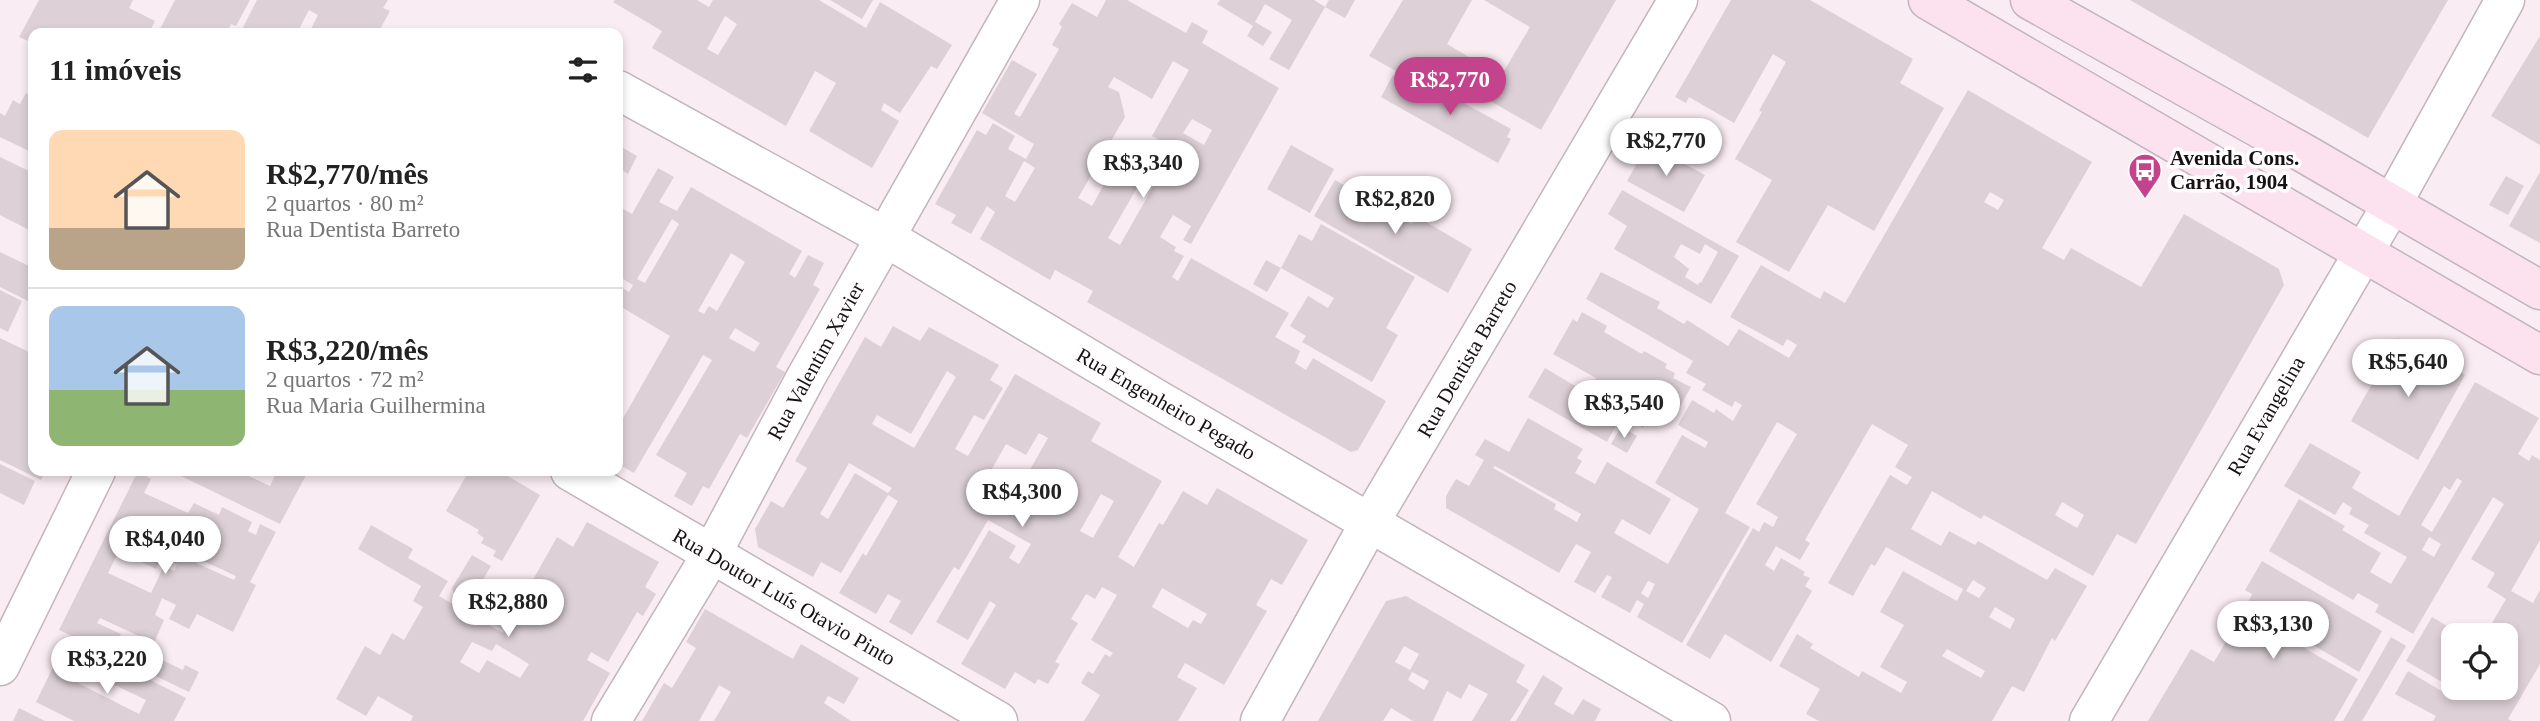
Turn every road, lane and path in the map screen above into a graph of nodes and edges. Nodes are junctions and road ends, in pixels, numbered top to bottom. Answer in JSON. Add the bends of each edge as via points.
{"nodes":[{"id":1,"x":1020,"y":0,"type":"edge"},
{"id":2,"x":1678,"y":0,"type":"edge"},
{"id":3,"x":1928,"y":0,"type":"edge"},
{"id":4,"x":2030,"y":0,"type":"edge"},
{"id":5,"x":2505,"y":0,"type":"edge"},
{"id":6,"x":623,"y":93,"type":"edge"},
{"id":7,"x":2392,"y":204,"type":"junction"},
{"id":8,"x":885,"y":237,"type":"junction"},
{"id":9,"x":2362,"y":252,"type":"junction"},
{"id":10,"x":2540,"y":290,"type":"edge"},
{"id":11,"x":2540,"y":355,"type":"edge"},
{"id":12,"x":94,"y":476,"type":"edge"},
{"id":13,"x":578,"y":476,"type":"edge"},
{"id":14,"x":1370,"y":522,"type":"junction"},
{"id":15,"x":711,"y":555,"type":"junction"},
{"id":16,"x":1,"y":663,"type":"edge"},
{"id":17,"x":1689,"y":716,"type":"edge"},
{"id":18,"x":611,"y":721,"type":"edge"},
{"id":19,"x":998,"y":721,"type":"edge"},
{"id":20,"x":1260,"y":721,"type":"edge"},
{"id":21,"x":2089,"y":721,"type":"edge"}],
"edges":[{"from":1,"to":8,"type":"street","name":"Rua Valentim Xavier"},
{"from":2,"to":14,"type":"street","name":"Rua Dentista Barreto"},
{"from":3,"to":9,"type":"main road"},
{"from":4,"to":7,"type":"main road"},
{"from":5,"to":7,"type":"street","name":"Rua Evangelina"},
{"from":6,"to":8,"type":"street","name":"Rua Engenheiro Pegado"},
{"from":7,"to":9,"type":"street","name":"Rua Evangelina"},
{"from":7,"to":10,"type":"main road"},
{"from":8,"to":14,"type":"street","name":"Rua Engenheiro Pegado"},
{"from":8,"to":15,"type":"street","name":"Rua Valentim Xavier"},
{"from":9,"to":11,"type":"main road"},
{"from":9,"to":21,"type":"street","name":"Rua Evangelina"},
{"from":12,"to":16,"type":"street"},
{"from":13,"to":15,"type":"street","name":"Rua Doutor Luís Otavio Pinto"},
{"from":14,"to":17,"type":"street","name":"Rua Engenheiro Pegado"},
{"from":14,"to":20,"type":"street","name":"Rua Dentista Barreto"},
{"from":15,"to":18,"type":"street","name":"Rua Valentim Xavier"},
{"from":15,"to":19,"type":"street","name":"Rua Doutor Luís Otavio Pinto"}]}
